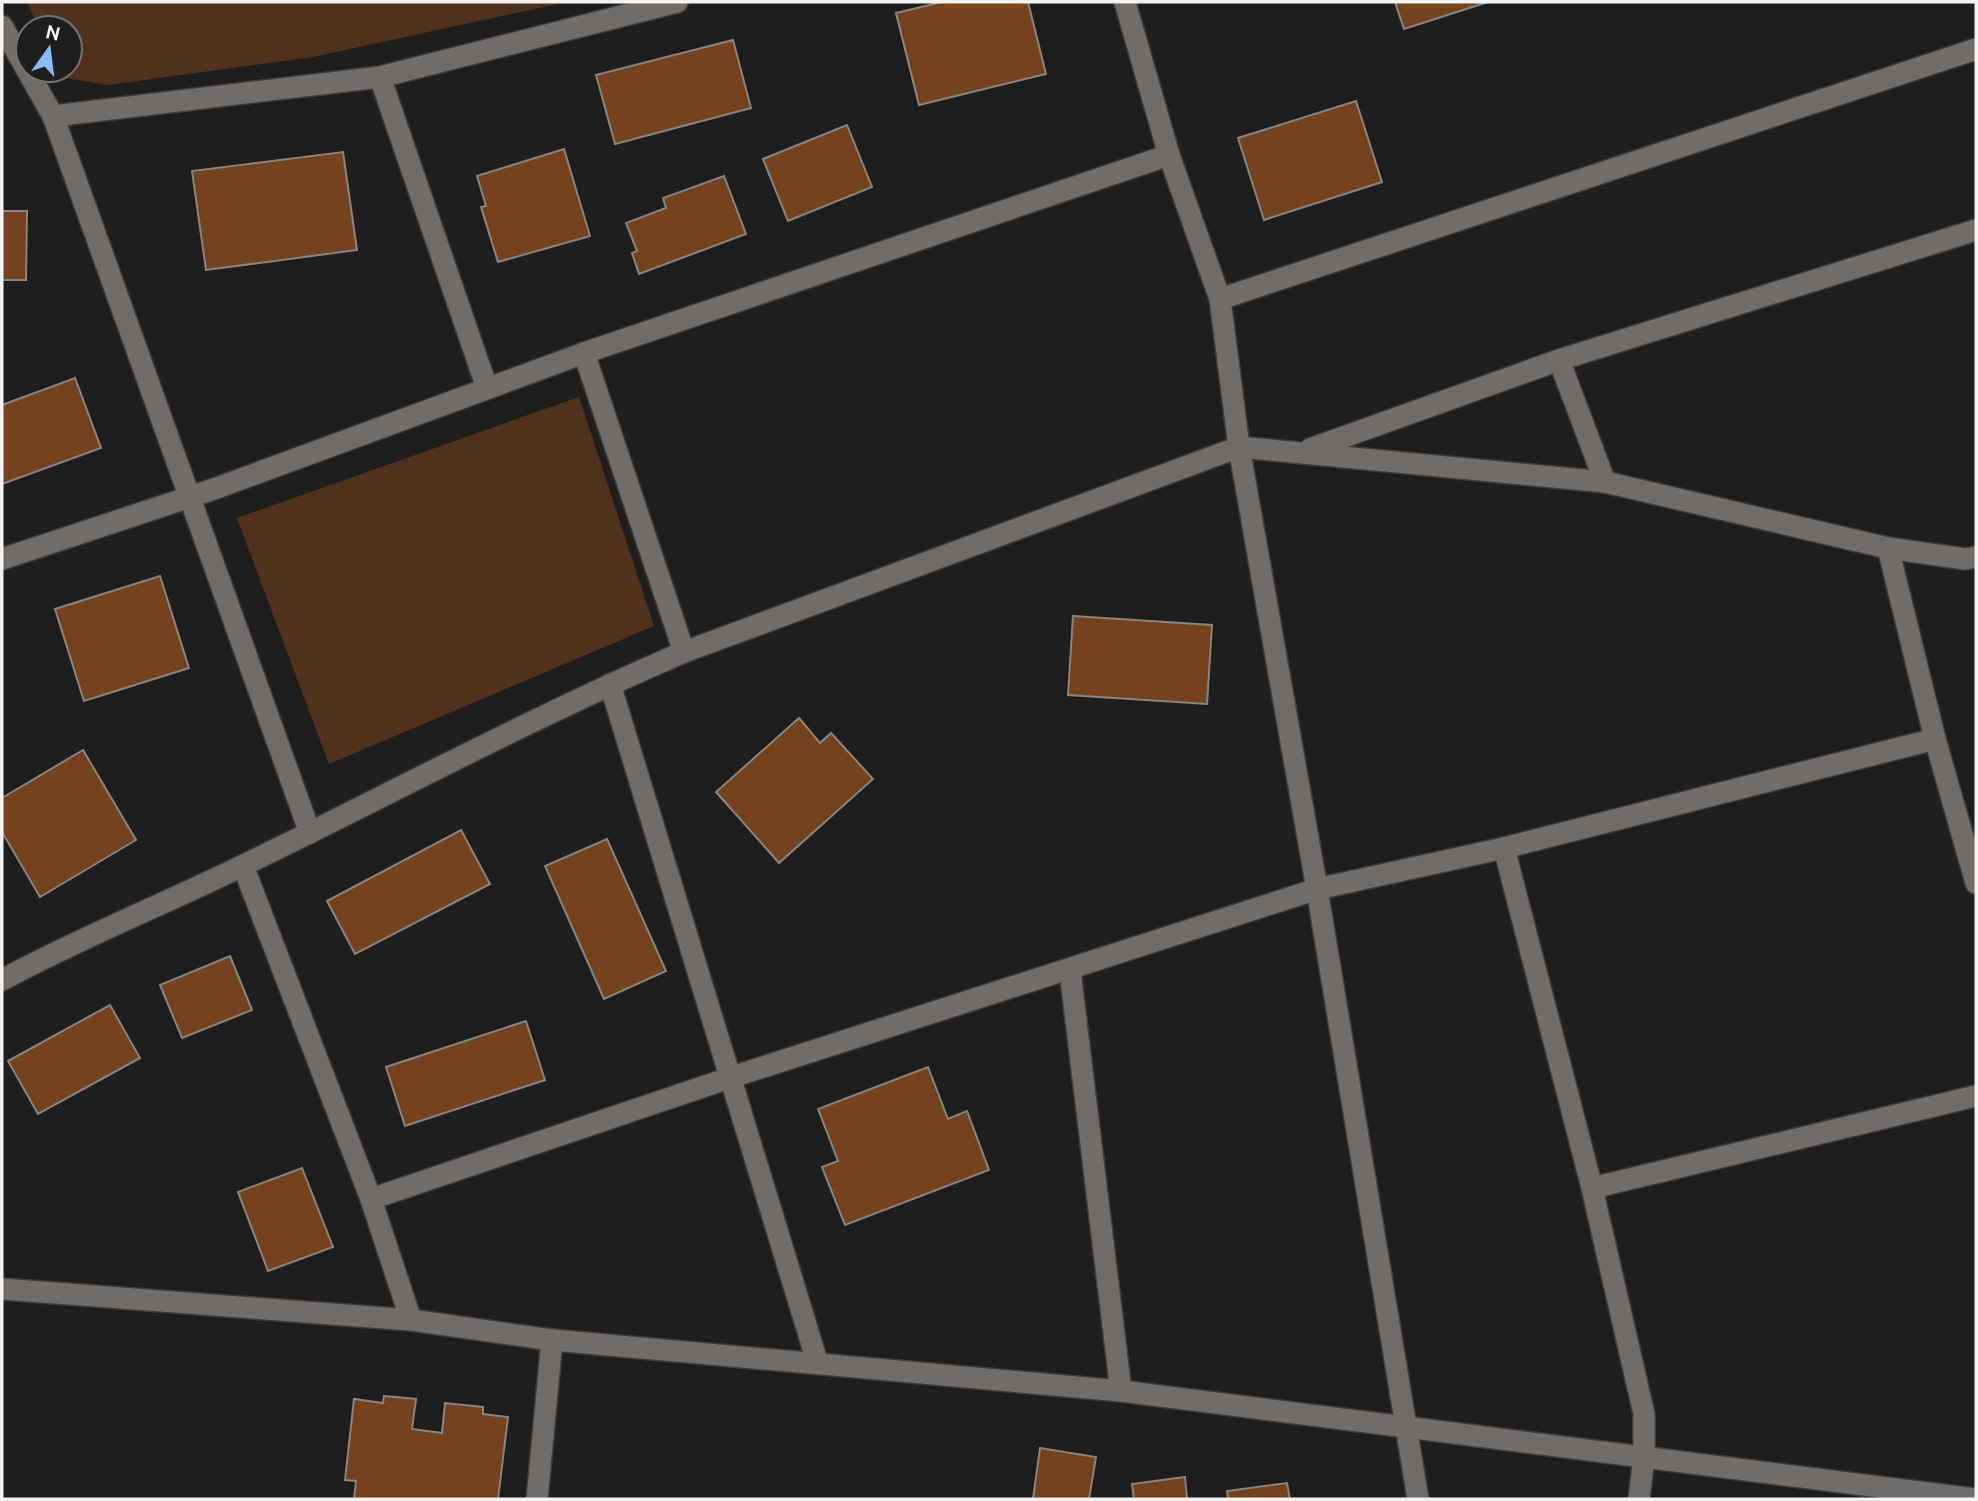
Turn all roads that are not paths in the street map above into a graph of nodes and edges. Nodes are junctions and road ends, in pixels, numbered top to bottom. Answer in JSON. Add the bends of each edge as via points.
{"nodes":[{"id":1,"x":677,"y":2,"type":"edge"},
{"id":2,"x":1125,"y":2,"type":"edge"},
{"id":3,"x":2,"y":26,"type":"edge"},
{"id":4,"x":1976,"y":49,"type":"edge"},
{"id":5,"x":380,"y":77,"type":"junction"},
{"id":6,"x":53,"y":116,"type":"junction"},
{"id":7,"x":1169,"y":155,"type":"junction"},
{"id":8,"x":1976,"y":230,"type":"edge"},
{"id":9,"x":1220,"y":299,"type":"junction"},
{"id":10,"x":584,"y":353,"type":"junction"},
{"id":11,"x":1559,"y":360,"type":"junction"},
{"id":12,"x":487,"y":388,"type":"junction"},
{"id":13,"x":1239,"y":447,"type":"junction"},
{"id":14,"x":1304,"y":451,"type":"junction"},
{"id":15,"x":1605,"y":482,"type":"junction"},
{"id":16,"x":190,"y":497,"type":"junction"},
{"id":17,"x":1888,"y":548,"type":"junction"},
{"id":18,"x":1976,"y":557,"type":"edge"},
{"id":19,"x":2,"y":559,"type":"edge"},
{"id":20,"x":684,"y":652,"type":"junction"},
{"id":21,"x":610,"y":684,"type":"junction"},
{"id":22,"x":1935,"y":739,"type":"junction"},
{"id":23,"x":310,"y":833,"type":"junction"},
{"id":24,"x":1504,"y":848,"type":"junction"},
{"id":25,"x":243,"y":866,"type":"junction"},
{"id":26,"x":1976,"y":883,"type":"edge"},
{"id":27,"x":1317,"y":890,"type":"junction"},
{"id":28,"x":1070,"y":971,"type":"junction"},
{"id":29,"x":2,"y":980,"type":"edge"},
{"id":30,"x":732,"y":1077,"type":"junction"},
{"id":31,"x":1976,"y":1096,"type":"edge"},
{"id":32,"x":1592,"y":1188,"type":"junction"},
{"id":33,"x":370,"y":1199,"type":"junction"},
{"id":34,"x":2,"y":1289,"type":"edge"},
{"id":35,"x":411,"y":1320,"type":"junction"},
{"id":36,"x":552,"y":1340,"type":"junction"},
{"id":37,"x":817,"y":1361,"type":"junction"},
{"id":38,"x":1121,"y":1391,"type":"junction"},
{"id":39,"x":1409,"y":1427,"type":"junction"},
{"id":40,"x":1644,"y":1456,"type":"junction"},
{"id":41,"x":537,"y":1499,"type":"edge"},
{"id":42,"x":1418,"y":1499,"type":"edge"},
{"id":43,"x":1639,"y":1499,"type":"edge"},
{"id":44,"x":1975,"y":1499,"type":"edge"}],
"edges":[{"from":1,"to":5,"type":"street"},
{"from":2,"to":7,"type":"street"},
{"from":3,"to":6,"type":"street"},
{"from":4,"to":9,"type":"street"},
{"from":5,"to":6,"type":"street"},
{"from":5,"to":12,"type":"street"},
{"from":6,"to":16,"type":"street"},
{"from":7,"to":9,"type":"street"},
{"from":7,"to":10,"type":"street"},
{"from":8,"to":11,"type":"street"},
{"from":9,"to":13,"type":"street"},
{"from":10,"to":12,"type":"street"},
{"from":10,"to":20,"type":"street"},
{"from":11,"to":14,"type":"street"},
{"from":11,"to":15,"type":"street"},
{"from":12,"to":16,"type":"street"},
{"from":13,"to":14,"type":"street"},
{"from":13,"to":20,"type":"street"},
{"from":13,"to":27,"type":"street"},
{"from":14,"to":15,"type":"street"},
{"from":15,"to":17,"type":"street"},
{"from":16,"to":19,"type":"street"},
{"from":16,"to":23,"type":"street"},
{"from":17,"to":18,"type":"street"},
{"from":17,"to":22,"type":"street"},
{"from":20,"to":21,"type":"street"},
{"from":21,"to":23,"type":"street"},
{"from":21,"to":30,"type":"street"},
{"from":22,"to":24,"type":"street"},
{"from":22,"to":26,"type":"street"},
{"from":23,"to":25,"type":"street"},
{"from":24,"to":27,"type":"street"},
{"from":24,"to":32,"type":"street"},
{"from":25,"to":29,"type":"street","via":[[69,944]]},
{"from":25,"to":33,"type":"street"},
{"from":27,"to":28,"type":"street"},
{"from":27,"to":39,"type":"street"},
{"from":28,"to":30,"type":"street"},
{"from":28,"to":38,"type":"street"},
{"from":30,"to":33,"type":"street"},
{"from":30,"to":37,"type":"street"},
{"from":31,"to":32,"type":"street"},
{"from":32,"to":40,"type":"street","via":[[1644,1414]]},
{"from":33,"to":35,"type":"street"},
{"from":34,"to":35,"type":"street"},
{"from":35,"to":36,"type":"street"},
{"from":36,"to":37,"type":"street"},
{"from":36,"to":41,"type":"street"},
{"from":37,"to":38,"type":"street"},
{"from":38,"to":39,"type":"street"},
{"from":39,"to":40,"type":"street"},
{"from":39,"to":42,"type":"street"},
{"from":40,"to":43,"type":"street"},
{"from":40,"to":44,"type":"street"}]}
